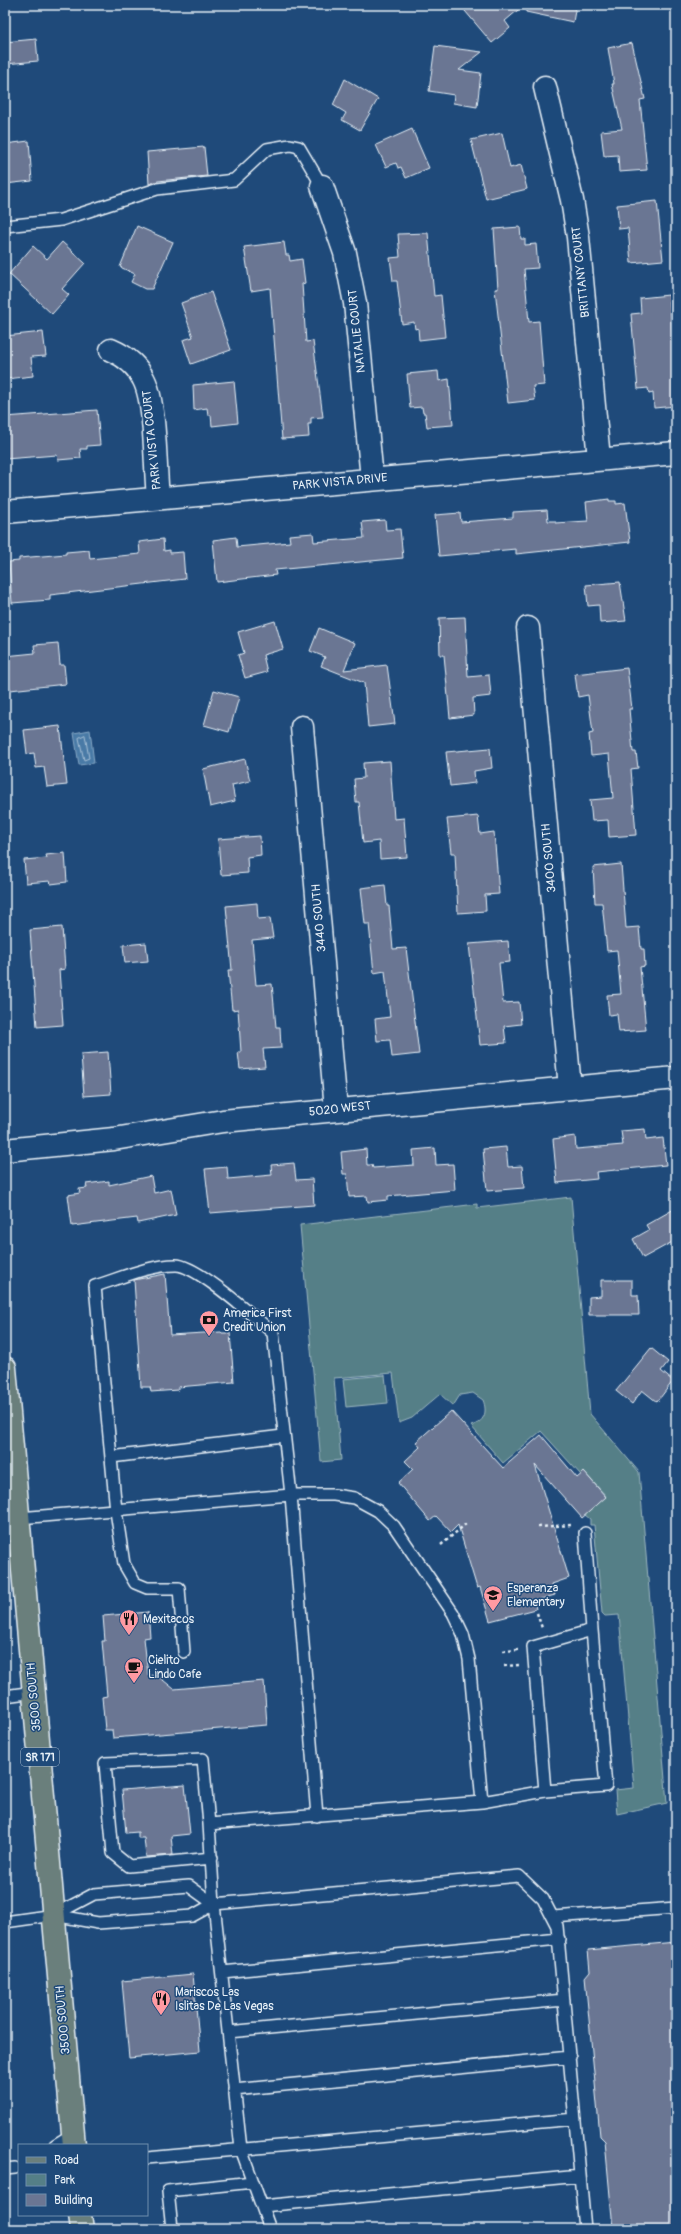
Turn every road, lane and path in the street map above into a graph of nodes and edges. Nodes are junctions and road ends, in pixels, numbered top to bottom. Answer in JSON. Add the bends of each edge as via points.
{"nodes":[{"id":1,"x":546,"y":87,"type":"dead end"},
{"id":2,"x":322,"y":186,"type":"joint"},
{"id":3,"x":5,"y":226,"type":"edge"},
{"id":4,"x":111,"y":350,"type":"dead end"},
{"id":5,"x":676,"y":452,"type":"edge"},
{"id":6,"x":599,"y":459,"type":"junction"},
{"id":7,"x":372,"y":479,"type":"junction"},
{"id":8,"x":158,"y":498,"type":"junction"},
{"id":9,"x":5,"y":512,"type":"edge"},
{"id":10,"x":528,"y":628,"type":"dead end"},
{"id":11,"x":302,"y":728,"type":"dead end"},
{"id":12,"x":676,"y":1078,"type":"edge"},
{"id":13,"x":570,"y":1088,"type":"junction"},
{"id":14,"x":336,"y":1109,"type":"junction"},
{"id":15,"x":5,"y":1150,"type":"edge"},
{"id":16,"x":5,"y":1368,"type":"edge"},
{"id":17,"x":283,"y":1436,"type":"junction"},
{"id":18,"x":111,"y":1457,"type":"junction"},
{"id":19,"x":291,"y":1495,"type":"junction"},
{"id":20,"x":116,"y":1511,"type":"junction"},
{"id":21,"x":12,"y":1518,"type":"edge"},
{"id":22,"x":467,"y":1523,"type":"dead end"},
{"id":23,"x":573,"y":1525,"type":"dead end"},
{"id":24,"x":538,"y":1527,"type":"dead end"},
{"id":25,"x":585,"y":1533,"type":"dead end"},
{"id":26,"x":442,"y":1546,"type":"dead end"},
{"id":27,"x":592,"y":1630,"type":"junction"},
{"id":28,"x":184,"y":1652,"type":"dead end"},
{"id":29,"x":34,"y":1692,"type":"junction"},
{"id":30,"x":5,"y":1696,"type":"edge"},
{"id":31,"x":545,"y":1791,"type":"junction"},
{"id":32,"x":482,"y":1802,"type":"junction"},
{"id":33,"x":317,"y":1816,"type":"junction"},
{"id":34,"x":209,"y":1824,"type":"junction"},
{"id":35,"x":212,"y":1858,"type":"junction"},
{"id":36,"x":214,"y":1904,"type":"junction"},
{"id":37,"x":676,"y":1908,"type":"edge"},
{"id":38,"x":54,"y":1915,"type":"junction"},
{"id":39,"x":5,"y":1922,"type":"edge"},
{"id":40,"x":555,"y":1922,"type":"junction"},
{"id":41,"x":559,"y":1939,"type":"junction"},
{"id":42,"x":222,"y":1972,"type":"junction"},
{"id":43,"x":564,"y":2000,"type":"junction"},
{"id":44,"x":228,"y":2032,"type":"junction"},
{"id":45,"x":570,"y":2057,"type":"junction"},
{"id":46,"x":234,"y":2090,"type":"junction"},
{"id":47,"x":575,"y":2119,"type":"junction"},
{"id":48,"x":74,"y":2139,"type":"edge"},
{"id":49,"x":58,"y":2144,"type":"edge"},
{"id":50,"x":241,"y":2149,"type":"junction"},
{"id":51,"x":148,"y":2158,"type":"edge"},
{"id":52,"x":580,"y":2176,"type":"junction"},
{"id":53,"x":253,"y":2182,"type":"junction"},
{"id":54,"x":262,"y":2206,"type":"junction"},
{"id":55,"x":80,"y":2216,"type":"edge"},
{"id":56,"x":82,"y":2229,"type":"edge"},
{"id":57,"x":172,"y":2229,"type":"edge"},
{"id":58,"x":270,"y":2229,"type":"edge"},
{"id":59,"x":585,"y":2229,"type":"edge"}],
"edges":[{"from":1,"to":6,"type":"street","name":"BRITTANY COURT","via":[[578,237]]},
{"from":2,"to":3,"type":"lane","via":[[299,148],[290,145],[267,149],[234,180],[157,189],[61,220]]},
{"from":2,"to":7,"type":"street","name":"NATALIE COURT","via":[[345,253],[355,303]]},
{"from":4,"to":8,"type":"street","name":"PARK VISTA COURT","via":[[126,358],[138,369],[148,391]]},
{"from":5,"to":6,"type":"street","name":"PARK VISTA DRIVE"},
{"from":6,"to":7,"type":"street","name":"PARK VISTA DRIVE"},
{"from":7,"to":8,"type":"street","name":"PARK VISTA DRIVE"},
{"from":8,"to":9,"type":"street","name":"PARK VISTA DRIVE"},
{"from":10,"to":13,"type":"street","name":"3400 SOUTH"},
{"from":11,"to":14,"type":"street","name":"3440 SOUTH"},
{"from":12,"to":13,"type":"street","name":"5020 WEST"},
{"from":13,"to":14,"type":"street","name":"5020 WEST"},
{"from":14,"to":15,"type":"street","name":"5020 WEST"},
{"from":16,"to":21,"type":"main road","name":"3500 SOUTH","number":"SR 171"},
{"from":17,"to":18,"type":"lane"},
{"from":17,"to":18,"type":"lane","via":[[273,1333],[195,1271],[176,1265],[145,1270],[95,1286]]},
{"from":17,"to":19,"type":"lane"},
{"from":18,"to":20,"type":"lane"},
{"from":19,"to":20,"type":"lane"},
{"from":19,"to":32,"type":"lane","via":[[334,1495],[354,1498],[378,1511],[394,1526],[453,1612],[463,1634],[469,1659]]},
{"from":19,"to":33,"type":"lane"},
{"from":20,"to":21,"type":"lane"},
{"from":20,"to":28,"type":"lane","via":[[124,1564],[135,1584],[146,1588],[179,1588]]},
{"from":21,"to":29,"type":"main road","name":"3500 SOUTH","number":"SR 171"},
{"from":22,"to":26,"type":"path"},
{"from":23,"to":24,"type":"path"},
{"from":25,"to":27,"type":"lane"},
{"from":27,"to":31,"type":"lane","via":[[533,1647]]},
{"from":27,"to":31,"type":"lane","via":[[606,1786]]},
{"from":29,"to":30,"type":"lane"},
{"from":29,"to":38,"type":"main road","name":"3500 SOUTH","number":"SR 171"},
{"from":31,"to":32,"type":"lane"},
{"from":32,"to":33,"type":"lane"},
{"from":33,"to":34,"type":"lane"},
{"from":34,"to":35,"type":"lane"},
{"from":34,"to":35,"type":"lane","via":[[203,1759],[105,1763],[113,1853],[129,1866]]},
{"from":35,"to":36,"type":"lane"},
{"from":36,"to":38,"type":"lane","via":[[192,1916],[98,1923]]},
{"from":36,"to":38,"type":"lane","via":[[189,1886],[94,1894]]},
{"from":36,"to":40,"type":"lane","via":[[519,1876],[543,1899]]},
{"from":36,"to":42,"type":"lane"},
{"from":37,"to":40,"type":"lane"},
{"from":38,"to":39,"type":"lane"},
{"from":38,"to":48,"type":"main road","name":"3500 SOUTH","number":"SR 171"},
{"from":40,"to":41,"type":"lane"},
{"from":41,"to":42,"type":"lane"},
{"from":41,"to":43,"type":"lane"},
{"from":42,"to":44,"type":"lane"},
{"from":43,"to":44,"type":"lane"},
{"from":43,"to":45,"type":"lane"},
{"from":44,"to":46,"type":"lane"},
{"from":45,"to":46,"type":"lane"},
{"from":45,"to":47,"type":"lane"},
{"from":46,"to":50,"type":"lane"},
{"from":47,"to":50,"type":"lane"},
{"from":47,"to":52,"type":"lane"},
{"from":48,"to":49,"type":"lane"},
{"from":50,"to":51,"type":"lane"},
{"from":50,"to":53,"type":"lane"},
{"from":52,"to":54,"type":"lane"},
{"from":52,"to":59,"type":"lane"},
{"from":53,"to":54,"type":"lane"},
{"from":53,"to":57,"type":"lane","via":[[168,2191]]},
{"from":54,"to":58,"type":"lane"},
{"from":55,"to":56,"type":"main road"}]}
